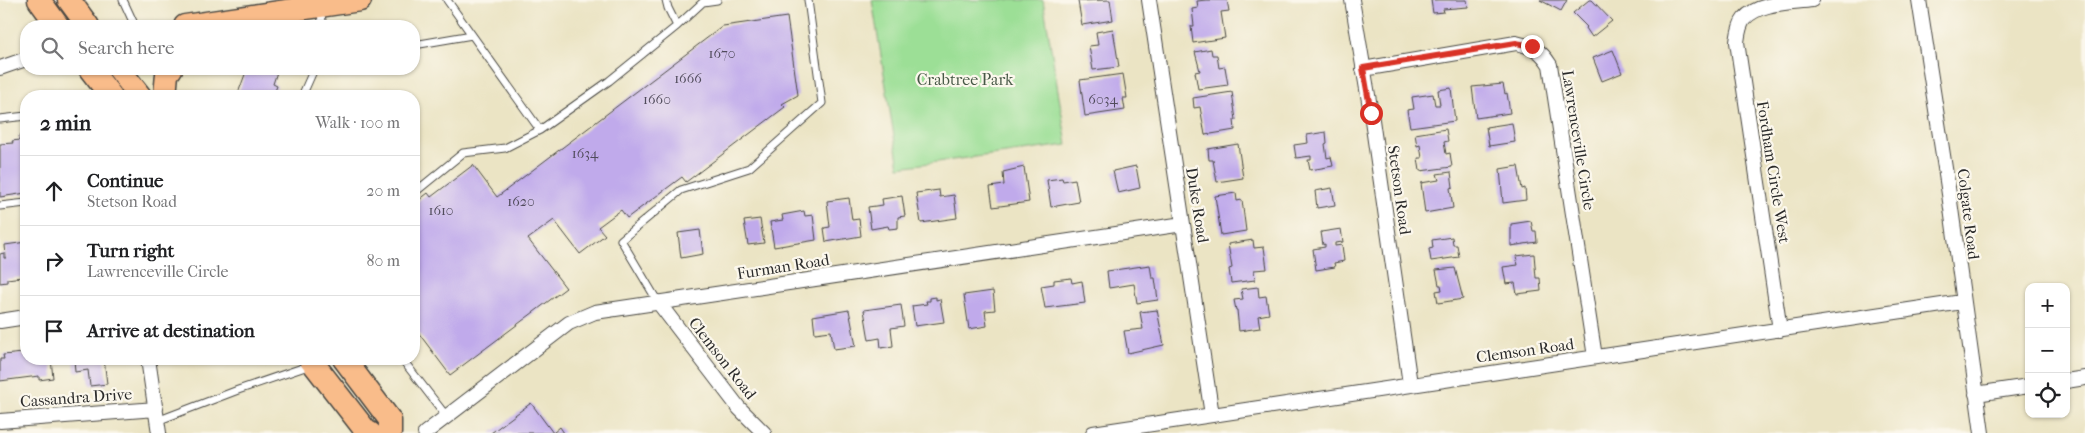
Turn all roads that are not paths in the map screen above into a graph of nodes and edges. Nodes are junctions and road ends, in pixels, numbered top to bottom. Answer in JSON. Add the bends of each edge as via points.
{"nodes":[{"id":1,"x":39,"y":0,"type":"edge"},
{"id":2,"x":69,"y":0,"type":"edge"},
{"id":3,"x":123,"y":0,"type":"edge"},
{"id":4,"x":360,"y":0,"type":"edge"},
{"id":5,"x":447,"y":0,"type":"edge"},
{"id":6,"x":666,"y":0,"type":"edge"},
{"id":7,"x":718,"y":0,"type":"edge"},
{"id":8,"x":808,"y":0,"type":"edge"},
{"id":9,"x":1149,"y":0,"type":"edge"},
{"id":10,"x":1352,"y":0,"type":"edge"},
{"id":11,"x":1812,"y":0,"type":"edge"},
{"id":12,"x":1919,"y":0,"type":"edge"},
{"id":13,"x":322,"y":16,"type":"edge"},
{"id":14,"x":54,"y":20,"type":"edge"},
{"id":15,"x":84,"y":20,"type":"edge"},
{"id":16,"x":132,"y":20,"type":"edge"},
{"id":17,"x":268,"y":20,"type":"edge"},
{"id":18,"x":677,"y":26,"type":"junction"},
{"id":19,"x":472,"y":35,"type":"junction"},
{"id":20,"x":420,"y":44,"type":"edge"},
{"id":21,"x":20,"y":61,"type":"edge"},
{"id":22,"x":0,"y":68,"type":"edge"},
{"id":23,"x":1363,"y":68,"type":"junction"},
{"id":24,"x":86,"y":75,"type":"edge"},
{"id":25,"x":95,"y":75,"type":"edge"},
{"id":26,"x":124,"y":75,"type":"edge"},
{"id":27,"x":167,"y":75,"type":"edge"},
{"id":28,"x":311,"y":75,"type":"edge"},
{"id":29,"x":93,"y":90,"type":"edge"},
{"id":30,"x":106,"y":90,"type":"edge"},
{"id":31,"x":135,"y":90,"type":"edge"},
{"id":32,"x":166,"y":90,"type":"edge"},
{"id":33,"x":305,"y":90,"type":"edge"},
{"id":34,"x":20,"y":117,"type":"edge"},
{"id":35,"x":0,"y":119,"type":"edge"},
{"id":36,"x":540,"y":130,"type":"junction"},
{"id":37,"x":420,"y":188,"type":"edge"},
{"id":38,"x":20,"y":204,"type":"edge"},
{"id":39,"x":0,"y":206,"type":"edge"},
{"id":40,"x":1183,"y":224,"type":"junction"},
{"id":41,"x":658,"y":302,"type":"junction"},
{"id":42,"x":1962,"y":302,"type":"junction"},
{"id":43,"x":20,"y":318,"type":"edge"},
{"id":44,"x":0,"y":321,"type":"edge"},
{"id":45,"x":1780,"y":330,"type":"junction"},
{"id":46,"x":1595,"y":357,"type":"junction"},
{"id":47,"x":149,"y":365,"type":"edge"},
{"id":48,"x":304,"y":365,"type":"edge"},
{"id":49,"x":314,"y":365,"type":"edge"},
{"id":50,"x":349,"y":365,"type":"edge"},
{"id":51,"x":407,"y":365,"type":"edge"},
{"id":52,"x":2085,"y":378,"type":"edge"},
{"id":53,"x":2070,"y":380,"type":"edge"},
{"id":54,"x":1410,"y":384,"type":"junction"},
{"id":55,"x":2025,"y":387,"type":"edge"},
{"id":56,"x":1976,"y":394,"type":"junction"},
{"id":57,"x":1212,"y":415,"type":"junction"},
{"id":58,"x":448,"y":417,"type":"junction"},
{"id":59,"x":0,"y":420,"type":"edge"},
{"id":60,"x":157,"y":421,"type":"edge"},
{"id":61,"x":370,"y":433,"type":"edge"},
{"id":62,"x":390,"y":433,"type":"edge"},
{"id":63,"x":425,"y":433,"type":"edge"},
{"id":64,"x":764,"y":433,"type":"edge"},
{"id":65,"x":1093,"y":433,"type":"edge"},
{"id":66,"x":1982,"y":433,"type":"edge"}],
"edges":[{"from":1,"to":14,"type":"main road"},
{"from":2,"to":15,"type":"main road"},
{"from":3,"to":16,"type":"lane"},
{"from":4,"to":13,"type":"main road"},
{"from":5,"to":19,"type":"lane"},
{"from":6,"to":18,"type":"lane"},
{"from":7,"to":18,"type":"lane","via":[[703,2]]},
{"from":8,"to":41,"type":"lane","via":[[822,103],[749,168],[681,190],[621,240]]},
{"from":9,"to":40,"type":"street","name":"Duke Road"},
{"from":10,"to":23,"type":"street","name":"Stetson Road"},
{"from":11,"to":45,"type":"street","name":"Fordham Circle West","via":[[1754,11],[1743,20],[1737,42]]},
{"from":12,"to":42,"type":"street","name":"Colgate Road"},
{"from":13,"to":17,"type":"main road"},
{"from":18,"to":36,"type":"lane","via":[[609,81]]},
{"from":19,"to":20,"type":"lane"},
{"from":19,"to":36,"type":"lane"},
{"from":21,"to":22,"type":"street"},
{"from":23,"to":46,"type":"street","name":"Lawrenceville Circle","via":[[1516,43],[1532,46],[1544,55],[1550,65]]},
{"from":23,"to":54,"type":"street","name":"Stetson Road"},
{"from":24,"to":29,"type":"street"},
{"from":25,"to":30,"type":"main road"},
{"from":26,"to":31,"type":"main road"},
{"from":27,"to":32,"type":"main road"},
{"from":28,"to":33,"type":"lane"},
{"from":34,"to":35,"type":"lane"},
{"from":36,"to":37,"type":"lane","via":[[505,148],[463,153]]},
{"from":38,"to":39,"type":"lane"},
{"from":40,"to":41,"type":"street","name":"Furman Road"},
{"from":40,"to":57,"type":"street","name":"Duke Road"},
{"from":41,"to":58,"type":"street","name":"Furman Road","via":[[604,310],[577,319]]},
{"from":41,"to":64,"type":"street","name":"Clemson Road","via":[[739,408]]},
{"from":42,"to":45,"type":"street","name":"Clemson Road"},
{"from":42,"to":56,"type":"street","name":"Colgate Road"},
{"from":43,"to":44,"type":"street"},
{"from":45,"to":46,"type":"street","name":"Clemson Road"},
{"from":46,"to":54,"type":"street","name":"Clemson Road"},
{"from":47,"to":60,"type":"street"},
{"from":48,"to":60,"type":"lane"},
{"from":49,"to":61,"type":"main road"},
{"from":50,"to":62,"type":"main road","via":[[390,420]]},
{"from":51,"to":58,"type":"lane"},
{"from":52,"to":53,"type":"street"},
{"from":54,"to":57,"type":"street","name":"Clemson Road"},
{"from":55,"to":56,"type":"street"},
{"from":56,"to":66,"type":"street","name":"Colgate Road"},
{"from":57,"to":65,"type":"street","name":"Clemson Road"},
{"from":58,"to":63,"type":"street","name":"Furman Road"},
{"from":59,"to":60,"type":"street","name":"Cassandra Drive"}]}
